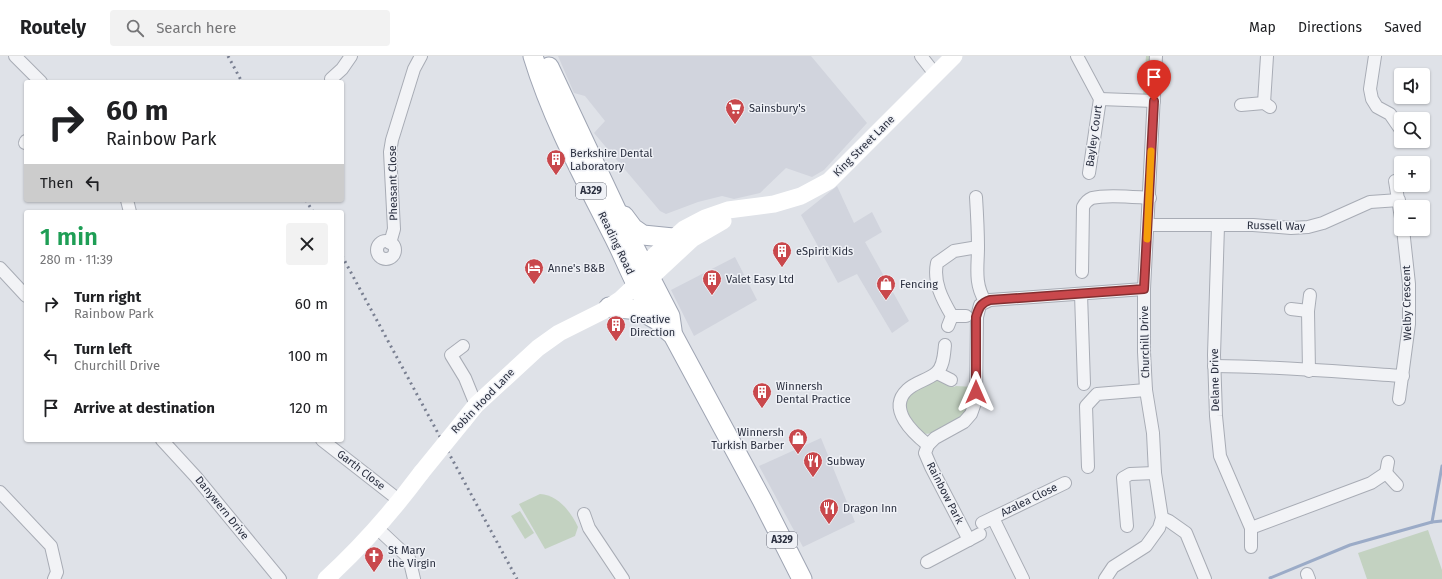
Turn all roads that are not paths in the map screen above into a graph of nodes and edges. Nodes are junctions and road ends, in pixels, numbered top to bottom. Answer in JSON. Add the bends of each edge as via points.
{"nodes":[{"id":1,"x":15,"y":56,"type":"edge"},
{"id":2,"x":351,"y":56,"type":"edge"},
{"id":3,"x":421,"y":56,"type":"edge"},
{"id":4,"x":533,"y":56,"type":"edge"},
{"id":5,"x":542,"y":56,"type":"edge"},
{"id":6,"x":921,"y":56,"type":"edge"},
{"id":7,"x":954,"y":56,"type":"edge"},
{"id":8,"x":1077,"y":56,"type":"edge"},
{"id":9,"x":1156,"y":56,"type":"edge"},
{"id":10,"x":1267,"y":56,"type":"edge"},
{"id":11,"x":1375,"y":56,"type":"edge"},
{"id":12,"x":935,"y":74,"type":"junction"},
{"id":13,"x":331,"y":78,"type":"dead end"},
{"id":14,"x":39,"y":80,"type":"edge"},
{"id":15,"x":1100,"y":99,"type":"junction"},
{"id":16,"x":1154,"y":101,"type":"junction"},
{"id":17,"x":1241,"y":105,"type":"dead end"},
{"id":18,"x":1394,"y":120,"type":"edge"},
{"id":19,"x":1089,"y":174,"type":"dead end"},
{"id":20,"x":1397,"y":192,"type":"edge"},
{"id":21,"x":976,"y":197,"type":"dead end"},
{"id":22,"x":1150,"y":198,"type":"junction"},
{"id":23,"x":1394,"y":200,"type":"edge"},
{"id":24,"x":1398,"y":200,"type":"edge"},
{"id":25,"x":614,"y":205,"type":"junction"},
{"id":26,"x":756,"y":206,"type":"junction"},
{"id":27,"x":1148,"y":225,"type":"junction"},
{"id":28,"x":1218,"y":226,"type":"junction"},
{"id":29,"x":1404,"y":236,"type":"edge"},
{"id":30,"x":673,"y":238,"type":"junction"},
{"id":31,"x":390,"y":243,"type":"dead end"},
{"id":32,"x":978,"y":247,"type":"junction"},
{"id":33,"x":0,"y":268,"type":"edge"},
{"id":34,"x":1082,"y":272,"type":"dead end"},
{"id":35,"x":644,"y":276,"type":"junction"},
{"id":36,"x":1144,"y":289,"type":"junction"},
{"id":37,"x":24,"y":294,"type":"edge"},
{"id":38,"x":1081,"y":294,"type":"junction"},
{"id":39,"x":1310,"y":296,"type":"dead end"},
{"id":40,"x":985,"y":301,"type":"junction"},
{"id":41,"x":609,"y":307,"type":"junction"},
{"id":42,"x":1291,"y":309,"type":"dead end"},
{"id":43,"x":1308,"y":311,"type":"junction"},
{"id":44,"x":966,"y":316,"type":"dead end"},
{"id":45,"x":657,"y":320,"type":"junction"},
{"id":46,"x":672,"y":336,"type":"junction"},
{"id":47,"x":945,"y":344,"type":"dead end"},
{"id":48,"x":463,"y":346,"type":"dead end"},
{"id":49,"x":1214,"y":366,"type":"junction"},
{"id":50,"x":1309,"y":371,"type":"junction"},
{"id":51,"x":937,"y":373,"type":"junction"},
{"id":52,"x":1403,"y":376,"type":"junction"},
{"id":53,"x":951,"y":380,"type":"dead end"},
{"id":54,"x":1084,"y":384,"type":"dead end"},
{"id":55,"x":1146,"y":390,"type":"junction"},
{"id":56,"x":1399,"y":399,"type":"dead end"},
{"id":57,"x":476,"y":405,"type":"junction"},
{"id":58,"x":164,"y":442,"type":"edge"},
{"id":59,"x":325,"y":442,"type":"edge"},
{"id":60,"x":928,"y":445,"type":"junction"},
{"id":61,"x":1088,"y":467,"type":"dead end"},
{"id":62,"x":1155,"y":473,"type":"junction"},
{"id":63,"x":1065,"y":483,"type":"dead end"},
{"id":64,"x":1396,"y":485,"type":"dead end"},
{"id":65,"x":0,"y":492,"type":"edge"},
{"id":66,"x":400,"y":501,"type":"junction"},
{"id":67,"x":584,"y":514,"type":"dead end"},
{"id":68,"x":1162,"y":518,"type":"junction"},
{"id":69,"x":985,"y":525,"type":"junction"},
{"id":70,"x":1127,"y":526,"type":"dead end"},
{"id":71,"x":377,"y":528,"type":"junction"},
{"id":72,"x":1251,"y":528,"type":"junction"},
{"id":73,"x":969,"y":540,"type":"junction"},
{"id":74,"x":1251,"y":547,"type":"dead end"},
{"id":75,"x":926,"y":562,"type":"dead end"},
{"id":76,"x":54,"y":579,"type":"edge"},
{"id":77,"x":280,"y":579,"type":"edge"},
{"id":78,"x":326,"y":579,"type":"edge"},
{"id":79,"x":414,"y":579,"type":"edge"},
{"id":80,"x":623,"y":579,"type":"edge"},
{"id":81,"x":802,"y":579,"type":"edge"},
{"id":82,"x":1023,"y":579,"type":"edge"},
{"id":83,"x":1105,"y":579,"type":"edge"},
{"id":84,"x":1205,"y":579,"type":"edge"}],
"edges":[{"from":1,"to":14,"type":"street"},
{"from":2,"to":13,"type":"street","via":[[342,69]]},
{"from":3,"to":31,"type":"street","name":"Pheasant Close","via":[[415,65],[390,152],[394,230]]},
{"from":4,"to":35,"type":"main road","name":"Reading Road","number":"A329","via":[[555,118]]},
{"from":5,"to":25,"type":"main road","name":"Reading Road","number":"A329"},
{"from":6,"to":12,"type":"street"},
{"from":7,"to":12,"type":"main road","name":"King Street Lane"},
{"from":8,"to":15,"type":"street","name":"Bayley Court"},
{"from":9,"to":16,"type":"street","name":"Churchill Drive"},
{"from":10,"to":17,"type":"street","via":[[1267,105]]},
{"from":11,"to":18,"type":"street","via":[[1370,89],[1372,99],[1377,107],[1390,114]]},
{"from":12,"to":26,"type":"main road","name":"King Street Lane","via":[[829,181],[802,196]]},
{"from":15,"to":16,"type":"street","name":"Bayley Court"},
{"from":15,"to":19,"type":"street","name":"Bayley Court"},
{"from":16,"to":22,"type":"street","name":"Churchill Drive"},
{"from":20,"to":24,"type":"street"},
{"from":21,"to":32,"type":"street"},
{"from":22,"to":27,"type":"street","name":"Churchill Drive"},
{"from":22,"to":34,"type":"street","via":[[1099,197],[1086,201],[1083,207]]},
{"from":23,"to":28,"type":"street","name":"Russell Way","via":[[1370,202],[1308,228]]},
{"from":25,"to":30,"type":"main road","via":[[639,233]]},
{"from":25,"to":35,"type":"main road","name":"Reading Road","number":"A329"},
{"from":26,"to":30,"type":"main road","name":"King Street Lane","via":[[728,210],[705,218]]},
{"from":26,"to":35,"type":"main road","name":"King Street Lane","via":[[692,239]]},
{"from":27,"to":28,"type":"street","name":"Russell Way"},
{"from":27,"to":36,"type":"street","name":"Churchill Drive"},
{"from":28,"to":49,"type":"street","name":"Delane Drive"},
{"from":29,"to":52,"type":"street","name":"Welby Crescent","via":[[1409,284],[1409,324]]},
{"from":30,"to":35,"type":"main road","name":"King Street Lane","via":[[654,256]]},
{"from":32,"to":40,"type":"street","via":[[976,278]]},
{"from":32,"to":44,"type":"street","via":[[954,251],[937,263],[935,273],[939,294],[950,321]]},
{"from":33,"to":37,"type":"street"},
{"from":35,"to":41,"type":"main road","name":"Robin Hood Lane"},
{"from":35,"to":45,"type":"main road","name":"Reading Road","number":"A329"},
{"from":35,"to":46,"type":"main road","name":"Reading Road","number":"A329","via":[[670,316]]},
{"from":36,"to":38,"type":"street"},
{"from":36,"to":55,"type":"street","name":"Churchill Drive"},
{"from":38,"to":40,"type":"street"},
{"from":38,"to":54,"type":"street"},
{"from":39,"to":43,"type":"street"},
{"from":40,"to":60,"type":"street","via":[[980,305],[976,317],[976,400],[971,414],[956,428],[935,438]]},
{"from":41,"to":45,"type":"main road","via":[[639,310]]},
{"from":41,"to":57,"type":"main road","name":"Robin Hood Lane","via":[[538,348]]},
{"from":42,"to":43,"type":"street"},
{"from":43,"to":50,"type":"street"},
{"from":45,"to":46,"type":"main road","name":"Reading Road","number":"A329"},
{"from":46,"to":81,"type":"main road","name":"Reading Road","number":"A329"},
{"from":47,"to":51,"type":"street","via":[[943,360]]},
{"from":48,"to":57,"type":"street","via":[[451,355],[465,378]]},
{"from":49,"to":50,"type":"street","via":[[1261,366]]},
{"from":49,"to":72,"type":"street","name":"Delane Drive","via":[[1220,456]]},
{"from":50,"to":52,"type":"street"},
{"from":51,"to":53,"type":"street"},
{"from":51,"to":60,"type":"street","via":[[907,390],[900,400],[900,410],[912,432]]},
{"from":52,"to":56,"type":"street","name":"Welby Crescent"},
{"from":55,"to":61,"type":"street","via":[[1097,394],[1086,406]]},
{"from":55,"to":62,"type":"street","name":"Churchill Drive","via":[[1153,433]]},
{"from":57,"to":66,"type":"main road","name":"Robin Hood Lane","bridge":true},
{"from":58,"to":77,"type":"street","name":"Danywern Drive"},
{"from":59,"to":66,"type":"street","name":"Garth Close"},
{"from":60,"to":73,"type":"street","name":"Rainbow Park","via":[[925,453],[931,467]]},
{"from":62,"to":68,"type":"street","name":"Churchill Drive"},
{"from":62,"to":70,"type":"street","via":[[1130,474],[1123,478]]},
{"from":63,"to":69,"type":"street","name":"Azalea Close"},
{"from":64,"to":72,"type":"street","via":[[1387,467],[1372,483]]},
{"from":65,"to":76,"type":"street","via":[[51,546],[57,572]]},
{"from":66,"to":71,"type":"main road","name":"Robin Hood Lane"},
{"from":67,"to":80,"type":"street","via":[[588,528]]},
{"from":68,"to":83,"type":"street","via":[[1159,528],[1146,546],[1113,567]]},
{"from":68,"to":84,"type":"street","via":[[1186,533]]},
{"from":69,"to":73,"type":"street"},
{"from":69,"to":82,"type":"street","name":"Azalea Close"},
{"from":71,"to":78,"type":"main road","name":"Robin Hood Lane","via":[[354,554]]},
{"from":71,"to":79,"type":"street","via":[[409,558]]},
{"from":72,"to":74,"type":"street","name":"Delane Drive"},
{"from":73,"to":75,"type":"street"}]}
